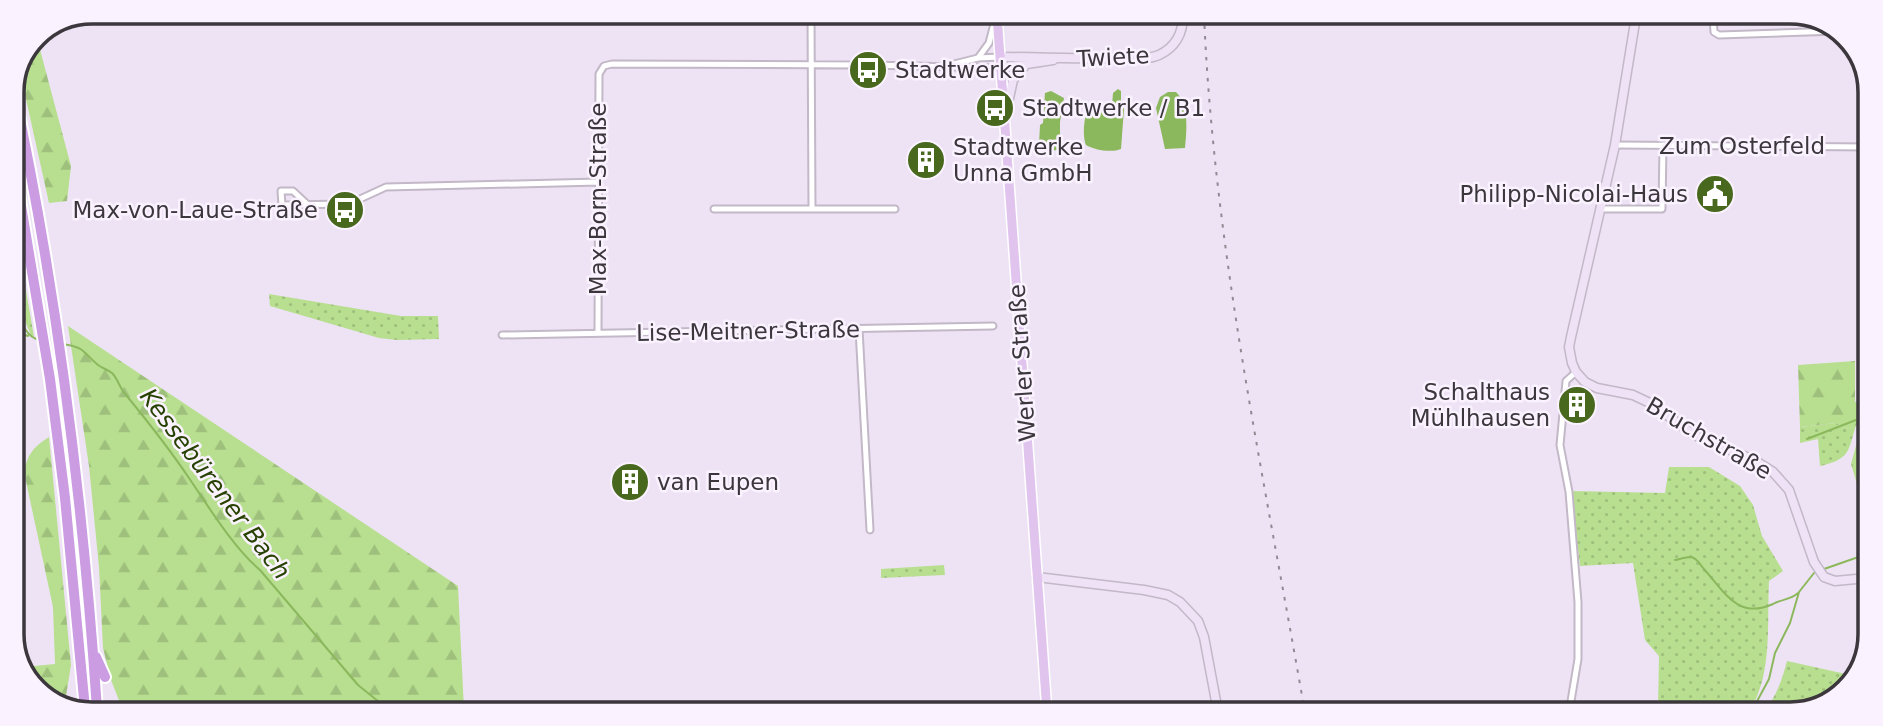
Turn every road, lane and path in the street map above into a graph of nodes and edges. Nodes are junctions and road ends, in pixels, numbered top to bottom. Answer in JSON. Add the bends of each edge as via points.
{"nodes":[{"id":1,"x":811,"y":25,"type":"edge"},
{"id":2,"x":994,"y":25,"type":"edge"},
{"id":3,"x":998,"y":25,"type":"edge"},
{"id":4,"x":1183,"y":25,"type":"edge"},
{"id":5,"x":1635,"y":25,"type":"edge"},
{"id":6,"x":1714,"y":25,"type":"edge"},
{"id":7,"x":1823,"y":32,"type":"edge"},
{"id":8,"x":1000,"y":57,"type":"junction"},
{"id":9,"x":978,"y":58,"type":"junction"},
{"id":10,"x":1058,"y":59,"type":"junction"},
{"id":11,"x":811,"y":65,"type":"junction"},
{"id":12,"x":947,"y":66,"type":"junction"},
{"id":13,"x":1025,"y":66,"type":"junction"},
{"id":14,"x":1001,"y":68,"type":"junction"},
{"id":15,"x":1005,"y":115,"type":"junction"},
{"id":16,"x":24,"y":143,"type":"edge"},
{"id":17,"x":1615,"y":145,"type":"junction"},
{"id":18,"x":1663,"y":145,"type":"junction"},
{"id":19,"x":1858,"y":147,"type":"edge"},
{"id":20,"x":599,"y":182,"type":"junction"},
{"id":21,"x":308,"y":205,"type":"junction"},
{"id":22,"x":895,"y":208,"type":"dead end"},
{"id":23,"x":714,"y":209,"type":"dead end"},
{"id":24,"x":812,"y":209,"type":"junction"},
{"id":25,"x":1601,"y":209,"type":"junction"},
{"id":26,"x":24,"y":217,"type":"edge"},
{"id":27,"x":993,"y":326,"type":"dead end"},
{"id":28,"x":859,"y":329,"type":"junction"},
{"id":29,"x":597,"y":333,"type":"junction"},
{"id":30,"x":502,"y":335,"type":"dead end"},
{"id":31,"x":1576,"y":372,"type":"junction"},
{"id":32,"x":870,"y":530,"type":"dead end"},
{"id":33,"x":1037,"y":578,"type":"junction"},
{"id":34,"x":1858,"y":579,"type":"edge"},
{"id":35,"x":79,"y":643,"type":"junction"},
{"id":36,"x":93,"y":651,"type":"junction"},
{"id":37,"x":72,"y":664,"type":"dead end"},
{"id":38,"x":105,"y":677,"type":"dead end"},
{"id":39,"x":84,"y":701,"type":"edge"},
{"id":40,"x":97,"y":702,"type":"edge"},
{"id":41,"x":1046,"y":702,"type":"edge"},
{"id":42,"x":1216,"y":702,"type":"edge"},
{"id":43,"x":1571,"y":702,"type":"edge"}],
"edges":[{"from":1,"to":11,"type":"street"},
{"from":2,"to":9,"type":"street"},
{"from":3,"to":8,"type":"main road","name":"Werler Straße"},
{"from":4,"to":10,"type":"street","name":"Twiete","via":[[1175,43],[1152,57]]},
{"from":5,"to":17,"type":"street"},
{"from":6,"to":7,"type":"street","via":[[1719,35]]},
{"from":8,"to":9,"type":"street"},
{"from":8,"to":10,"type":"street","name":"Twiete"},
{"from":8,"to":14,"type":"main road","name":"Werler Straße"},
{"from":9,"to":12,"type":"street"},
{"from":10,"to":13,"type":"street","name":"Twiete"},
{"from":11,"to":12,"type":"street"},
{"from":11,"to":20,"type":"street","name":"Max-Born-Straße","via":[[604,66],[599,74]]},
{"from":11,"to":24,"type":"street"},
{"from":12,"to":14,"type":"street"},
{"from":13,"to":14,"type":"street","name":"Twiete"},
{"from":13,"to":15,"type":"street","via":[[1013,80]]},
{"from":14,"to":15,"type":"main road","name":"Werler Straße"},
{"from":15,"to":33,"type":"main road","name":"Werler Straße"},
{"from":16,"to":36,"type":"highway","via":[[53,306]]},
{"from":17,"to":18,"type":"street","name":"Zum Osterfeld"},
{"from":17,"to":25,"type":"street"},
{"from":18,"to":19,"type":"street","name":"Zum Osterfeld"},
{"from":18,"to":25,"type":"street","via":[[1662,209]]},
{"from":20,"to":21,"type":"street","via":[[386,187],[349,204]]},
{"from":20,"to":29,"type":"street","name":"Max-Born-Straße"},
{"from":21,"to":21,"type":"street","via":[[293,191],[281,191],[282,205]]},
{"from":22,"to":24,"type":"street"},
{"from":23,"to":24,"type":"street"},
{"from":25,"to":31,"type":"street","via":[[1569,346]]},
{"from":26,"to":35,"type":"highway","via":[[61,462]]},
{"from":27,"to":28,"type":"street","name":"Lise-Meitner-Straße"},
{"from":28,"to":29,"type":"street","name":"Lise-Meitner-Straße"},
{"from":28,"to":32,"type":"street"},
{"from":29,"to":30,"type":"street","name":"Lise-Meitner-Straße"},
{"from":31,"to":34,"type":"street","name":"Bruchstraße","via":[[1592,386],[1633,395],[1694,435],[1764,466],[1789,490],[1824,577]]},
{"from":31,"to":43,"type":"street","via":[[1566,381],[1560,432],[1578,602],[1578,659]]},
{"from":33,"to":41,"type":"main road","name":"Werler Straße"},
{"from":33,"to":42,"type":"street","via":[[1144,590],[1180,602],[1198,621],[1204,637]]},
{"from":35,"to":37,"type":"highway"},
{"from":35,"to":39,"type":"highway"},
{"from":36,"to":38,"type":"highway"},
{"from":36,"to":40,"type":"highway"}]}
